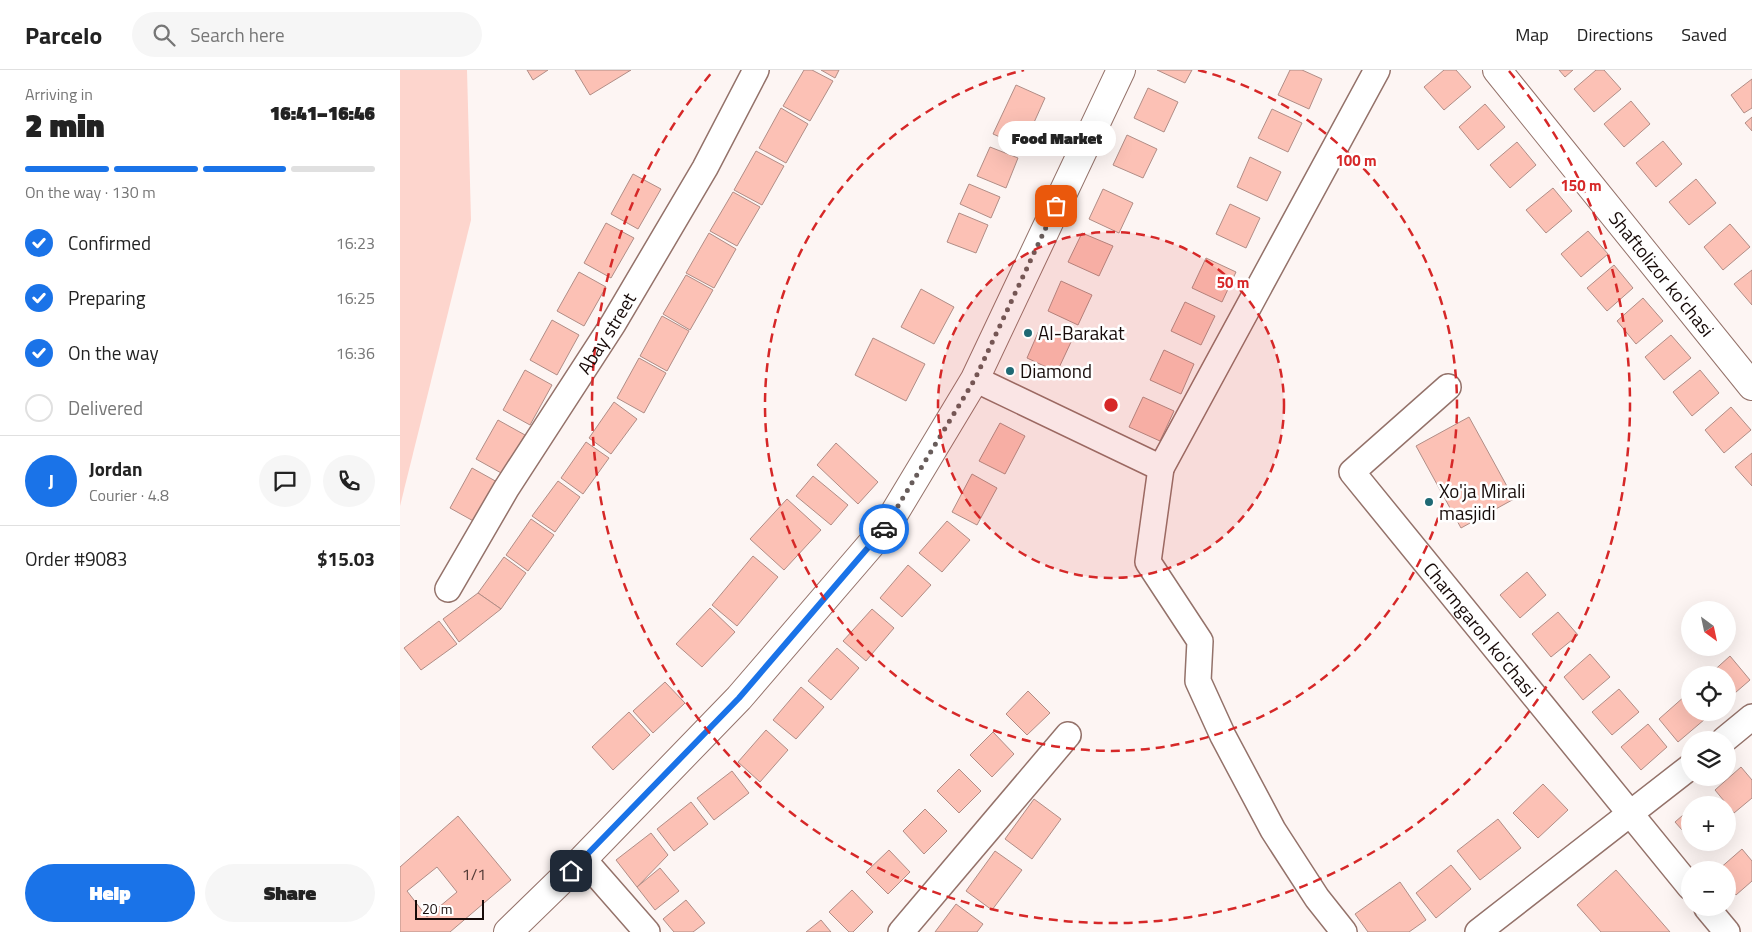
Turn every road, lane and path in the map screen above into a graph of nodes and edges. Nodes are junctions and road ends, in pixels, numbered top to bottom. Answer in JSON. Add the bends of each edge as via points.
{"nodes":[{"id":1,"x":756,"y":70,"type":"edge"},
{"id":2,"x":1121,"y":70,"type":"edge"},
{"id":3,"x":1377,"y":70,"type":"edge"},
{"id":4,"x":1497,"y":70,"type":"edge"},
{"id":5,"x":975,"y":379,"type":"junction"},
{"id":6,"x":1752,"y":386,"type":"edge"},
{"id":7,"x":1448,"y":387,"type":"dead end"},
{"id":8,"x":1161,"y":468,"type":"junction"},
{"id":9,"x":448,"y":589,"type":"dead end"},
{"id":10,"x":1752,"y":717,"type":"edge"},
{"id":11,"x":1735,"y":731,"type":"edge"},
{"id":12,"x":1068,"y":735,"type":"dead end"},
{"id":13,"x":1681,"y":774,"type":"edge"},
{"id":14,"x":1632,"y":814,"type":"junction"},
{"id":15,"x":583,"y":859,"type":"junction"},
{"id":16,"x":1681,"y":876,"type":"edge"},
{"id":17,"x":1713,"y":916,"type":"edge"},
{"id":18,"x":508,"y":932,"type":"edge"},
{"id":19,"x":647,"y":932,"type":"edge"},
{"id":20,"x":901,"y":932,"type":"edge"},
{"id":21,"x":1344,"y":932,"type":"edge"},
{"id":22,"x":1478,"y":932,"type":"edge"},
{"id":23,"x":1726,"y":932,"type":"edge"}],
"edges":[{"from":1,"to":9,"type":"street","name":"Abay street","via":[[705,168],[613,324],[506,489]]},
{"from":2,"to":5,"type":"street"},
{"from":3,"to":8,"type":"street"},
{"from":4,"to":6,"type":"street","name":"Shaftolizor ko'chasi"},
{"from":5,"to":8,"type":"street"},
{"from":5,"to":15,"type":"street","via":[[886,527],[739,698]]},
{"from":7,"to":14,"type":"street","name":"Charmgaron ko'chasi","via":[[1352,472]]},
{"from":8,"to":21,"type":"street","via":[[1148,562],[1200,641],[1198,681],[1272,830]]},
{"from":10,"to":11,"type":"street"},
{"from":12,"to":20,"type":"street"},
{"from":13,"to":14,"type":"street"},
{"from":14,"to":16,"type":"street","name":"Charmgaron ko'chasi"},
{"from":14,"to":22,"type":"street"},
{"from":15,"to":18,"type":"street"},
{"from":15,"to":19,"type":"street"},
{"from":17,"to":23,"type":"street"}]}
